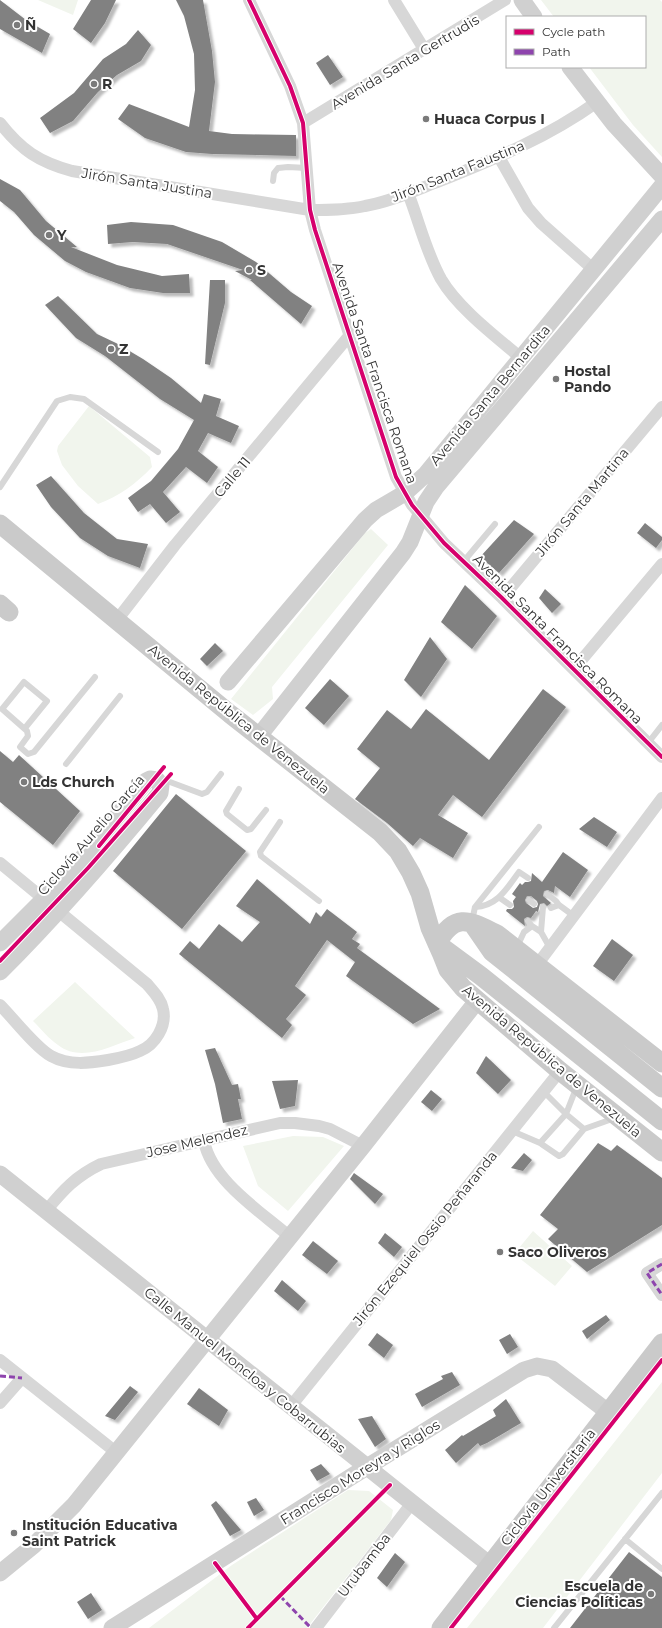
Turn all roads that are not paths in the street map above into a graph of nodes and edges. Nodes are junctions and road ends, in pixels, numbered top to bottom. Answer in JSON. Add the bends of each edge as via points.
{"nodes":[{"id":1,"x":249,"y":0,"type":"edge"},
{"id":2,"x":394,"y":0,"type":"edge"},
{"id":3,"x":505,"y":0,"type":"edge"},
{"id":4,"x":522,"y":0,"type":"edge"},
{"id":5,"x":533,"y":16,"type":"edge"},
{"id":6,"x":424,"y":50,"type":"junction"},
{"id":7,"x":571,"y":68,"type":"edge"},
{"id":8,"x":597,"y":102,"type":"junction"},
{"id":9,"x":0,"y":123,"type":"edge"},
{"id":10,"x":304,"y":123,"type":"junction"},
{"id":11,"x":499,"y":157,"type":"junction"},
{"id":12,"x":308,"y":168,"type":"junction"},
{"id":13,"x":662,"y":176,"type":"edge"},
{"id":14,"x":273,"y":181,"type":"dead end"},
{"id":15,"x":662,"y":186,"type":"edge"},
{"id":16,"x":408,"y":193,"type":"junction"},
{"id":17,"x":310,"y":210,"type":"junction"},
{"id":18,"x":662,"y":219,"type":"edge"},
{"id":19,"x":594,"y":270,"type":"junction"},
{"id":20,"x":349,"y":336,"type":"junction"},
{"id":21,"x":521,"y":358,"type":"junction"},
{"id":22,"x":662,"y":407,"type":"edge"},
{"id":23,"x":158,"y":452,"type":"dead end"},
{"id":24,"x":0,"y":487,"type":"edge"},
{"id":25,"x":405,"y":493,"type":"junction"},
{"id":26,"x":420,"y":516,"type":"junction"},
{"id":27,"x":0,"y":524,"type":"edge"},
{"id":28,"x":495,"y":524,"type":"dead end"},
{"id":29,"x":464,"y":561,"type":"junction"},
{"id":30,"x":662,"y":564,"type":"edge"},
{"id":31,"x":658,"y":578,"type":"edge"},
{"id":32,"x":502,"y":598,"type":"junction"},
{"id":33,"x":117,"y":620,"type":"junction"},
{"id":34,"x":574,"y":669,"type":"junction"},
{"id":35,"x":95,"y":677,"type":"dead end"},
{"id":36,"x":228,"y":682,"type":"dead end"},
{"id":37,"x":120,"y":696,"type":"dead end"},
{"id":38,"x":662,"y":725,"type":"edge"},
{"id":39,"x":25,"y":728,"type":"junction"},
{"id":40,"x":259,"y":736,"type":"junction"},
{"id":41,"x":648,"y":743,"type":"junction"},
{"id":42,"x":662,"y":757,"type":"edge"},
{"id":43,"x":66,"y":764,"type":"dead end"},
{"id":44,"x":221,"y":774,"type":"dead end"},
{"id":45,"x":170,"y":782,"type":"dead end"},
{"id":46,"x":239,"y":789,"type":"dead end"},
{"id":47,"x":662,"y":798,"type":"edge"},
{"id":48,"x":266,"y":810,"type":"dead end"},
{"id":49,"x":280,"y":822,"type":"dead end"},
{"id":50,"x":539,"y":827,"type":"dead end"},
{"id":51,"x":0,"y":863,"type":"edge"},
{"id":52,"x":528,"y":878,"type":"dead end"},
{"id":53,"x":509,"y":886,"type":"junction"},
{"id":54,"x":515,"y":890,"type":"dead end"},
{"id":55,"x":547,"y":894,"type":"dead end"},
{"id":56,"x":500,"y":898,"type":"junction"},
{"id":57,"x":44,"y":899,"type":"junction"},
{"id":58,"x":319,"y":901,"type":"dead end"},
{"id":59,"x":510,"y":905,"type":"dead end"},
{"id":60,"x":543,"y":906,"type":"dead end"},
{"id":61,"x":559,"y":906,"type":"junction"},
{"id":62,"x":550,"y":908,"type":"dead end"},
{"id":63,"x":59,"y":911,"type":"junction"},
{"id":64,"x":473,"y":915,"type":"junction"},
{"id":65,"x":574,"y":916,"type":"junction"},
{"id":66,"x":541,"y":932,"type":"junction"},
{"id":67,"x":0,"y":943,"type":"edge"},
{"id":68,"x":437,"y":944,"type":"junction"},
{"id":69,"x":550,"y":948,"type":"junction"},
{"id":70,"x":516,"y":949,"type":"junction"},
{"id":71,"x":537,"y":965,"type":"junction"},
{"id":72,"x":0,"y":972,"type":"edge"},
{"id":73,"x":477,"y":1001,"type":"junction"},
{"id":74,"x":0,"y":1005,"type":"edge"},
{"id":75,"x":662,"y":1063,"type":"edge"},
{"id":76,"x":567,"y":1076,"type":"junction"},
{"id":77,"x":662,"y":1088,"type":"edge"},
{"id":78,"x":543,"y":1091,"type":"junction"},
{"id":79,"x":566,"y":1114,"type":"junction"},
{"id":80,"x":618,"y":1117,"type":"junction"},
{"id":81,"x":662,"y":1121,"type":"edge"},
{"id":82,"x":584,"y":1129,"type":"junction"},
{"id":83,"x":512,"y":1131,"type":"junction"},
{"id":84,"x":204,"y":1141,"type":"junction"},
{"id":85,"x":540,"y":1143,"type":"junction"},
{"id":86,"x":363,"y":1146,"type":"junction"},
{"id":87,"x":662,"y":1152,"type":"edge"},
{"id":88,"x":0,"y":1174,"type":"edge"},
{"id":89,"x":46,"y":1211,"type":"junction"},
{"id":90,"x":290,"y":1237,"type":"junction"},
{"id":91,"x":662,"y":1264,"type":"edge"},
{"id":92,"x":662,"y":1294,"type":"edge"},
{"id":93,"x":207,"y":1340,"type":"junction"},
{"id":94,"x":662,"y":1343,"type":"edge"},
{"id":95,"x":0,"y":1360,"type":"edge"},
{"id":96,"x":22,"y":1378,"type":"junction"},
{"id":97,"x":0,"y":1403,"type":"edge"},
{"id":98,"x":291,"y":1406,"type":"junction"},
{"id":99,"x":608,"y":1412,"type":"junction"},
{"id":100,"x":117,"y":1453,"type":"junction"},
{"id":101,"x":367,"y":1467,"type":"junction"},
{"id":102,"x":662,"y":1493,"type":"edge"},
{"id":103,"x":412,"y":1503,"type":"junction"},
{"id":104,"x":625,"y":1539,"type":"junction"},
{"id":105,"x":490,"y":1565,"type":"junction"},
{"id":106,"x":662,"y":1569,"type":"edge"},
{"id":107,"x":0,"y":1573,"type":"edge"},
{"id":108,"x":112,"y":1628,"type":"edge"},
{"id":109,"x":316,"y":1628,"type":"edge"},
{"id":110,"x":441,"y":1628,"type":"edge"},
{"id":111,"x":554,"y":1628,"type":"edge"}],
"edges":[{"from":1,"to":10,"type":"street","name":"Avenida Santa Francisca Romana","via":[[290,86]]},
{"from":2,"to":6,"type":"street"},
{"from":3,"to":6,"type":"street","name":"Avenida Santa Gertrudis"},
{"from":4,"to":5,"type":"main road"},
{"from":6,"to":10,"type":"street","name":"Avenida Santa Gertrudis"},
{"from":7,"to":8,"type":"main road"},
{"from":8,"to":11,"type":"street","name":"Jirón Santa Faustina","via":[[572,119]]},
{"from":8,"to":13,"type":"main road","via":[[634,148]]},
{"from":9,"to":17,"type":"street","name":"Jirón Santa Justina","via":[[18,144],[35,157],[59,168]]},
{"from":10,"to":12,"type":"street","name":"Avenida Santa Francisca Romana"},
{"from":11,"to":16,"type":"street","name":"Jirón Santa Faustina"},
{"from":11,"to":19,"type":"street","via":[[528,208]]},
{"from":12,"to":14,"type":"lane","via":[[278,168]]},
{"from":12,"to":17,"type":"street","name":"Avenida Santa Francisca Romana"},
{"from":15,"to":19,"type":"main road","name":"Avenida Santa Bernardita"},
{"from":16,"to":17,"type":"street","name":"Jirón Santa Faustina","via":[[366,206]]},
{"from":16,"to":21,"type":"street","via":[[441,279],[456,300]]},
{"from":17,"to":20,"type":"street","name":"Avenida Santa Francisca Romana"},
{"from":18,"to":26,"type":"main road","name":"Avenida Santa Bernardita","via":[[436,486]]},
{"from":19,"to":21,"type":"main road","name":"Avenida Santa Bernardita"},
{"from":20,"to":25,"type":"street","name":"Avenida Santa Francisca Romana","via":[[396,477]]},
{"from":20,"to":33,"type":"street","name":"Calle 11"},
{"from":21,"to":25,"type":"main road","name":"Avenida Santa Bernardita","via":[[426,474]]},
{"from":22,"to":32,"type":"street","name":"Jirón Santa Martina"},
{"from":23,"to":24,"type":"lane","via":[[84,399],[70,398],[57,401]]},
{"from":25,"to":26,"type":"street","name":"Avenida Santa Francisca Romana"},
{"from":25,"to":36,"type":"main road","name":"Avenida Santa Bernardita","via":[[364,520]]},
{"from":26,"to":29,"type":"street","name":"Avenida Santa Francisca Romana"},
{"from":26,"to":40,"type":"main road","name":"Avenida Santa Bernardita","via":[[403,553]]},
{"from":27,"to":33,"type":"main road","name":"Avenida República de Venezuela"},
{"from":28,"to":29,"type":"lane"},
{"from":29,"to":32,"type":"street","name":"Avenida Santa Francisca Romana"},
{"from":30,"to":31,"type":"street"},
{"from":31,"to":34,"type":"street"},
{"from":32,"to":34,"type":"street","name":"Avenida Santa Francisca Romana"},
{"from":33,"to":40,"type":"main road","name":"Avenida República de Venezuela"},
{"from":34,"to":41,"type":"street","name":"Avenida Santa Francisca Romana"},
{"from":35,"to":39,"type":"lane","via":[[34,752],[28,754],[20,747],[28,736]]},
{"from":37,"to":43,"type":"lane"},
{"from":38,"to":41,"type":"lane"},
{"from":39,"to":39,"type":"lane","via":[[2,709],[24,682],[47,701]]},
{"from":40,"to":68,"type":"main road","name":"Avenida República de Venezuela","via":[[380,832],[398,851],[416,882]]},
{"from":41,"to":42,"type":"street","name":"Avenida Santa Francisca Romana"},
{"from":44,"to":45,"type":"lane","via":[[207,792],[202,794]]},
{"from":46,"to":48,"type":"lane","via":[[226,811],[247,830],[251,829]]},
{"from":47,"to":65,"type":"street"},
{"from":49,"to":58,"type":"lane","via":[[260,852],[261,856]]},
{"from":50,"to":64,"type":"lane"},
{"from":51,"to":57,"type":"street"},
{"from":52,"to":53,"type":"lane","via":[[519,872]]},
{"from":53,"to":54,"type":"lane"},
{"from":53,"to":56,"type":"lane"},
{"from":55,"to":61,"type":"lane"},
{"from":56,"to":59,"type":"lane"},
{"from":56,"to":64,"type":"lane"},
{"from":57,"to":63,"type":"street"},
{"from":57,"to":63,"type":"main road","via":[[87,853],[146,781],[157,780],[161,785],[160,793]]},
{"from":57,"to":67,"type":"main road"},
{"from":60,"to":66,"type":"lane"},
{"from":61,"to":62,"type":"lane"},
{"from":61,"to":65,"type":"lane"},
{"from":63,"to":72,"type":"main road"},
{"from":63,"to":74,"type":"street","via":[[134,972],[158,997],[164,1021],[159,1034],[141,1051],[119,1058],[88,1063],[70,1062],[47,1053]]},
{"from":64,"to":68,"type":"main road","via":[[454,924],[441,936]]},
{"from":64,"to":70,"type":"main road"},
{"from":64,"to":77,"type":"main road","via":[[492,952]]},
{"from":65,"to":69,"type":"street"},
{"from":66,"to":69,"type":"lane"},
{"from":66,"to":70,"type":"lane","via":[[530,924]]},
{"from":68,"to":73,"type":"main road","name":"Avenida República de Venezuela","via":[[448,970]]},
{"from":68,"to":81,"type":"main road","name":"Avenida República de Venezuela","via":[[481,976]]},
{"from":69,"to":71,"type":"street"},
{"from":70,"to":71,"type":"main road"},
{"from":71,"to":75,"type":"main road"},
{"from":73,"to":76,"type":"main road","name":"Avenida República de Venezuela"},
{"from":73,"to":86,"type":"main road"},
{"from":76,"to":78,"type":"street","name":"Jirón Ezequiel Ossio Peñaranda"},
{"from":76,"to":79,"type":"lane","via":[[575,1091]]},
{"from":76,"to":80,"type":"main road","name":"Avenida República de Venezuela"},
{"from":78,"to":79,"type":"lane"},
{"from":78,"to":83,"type":"street","name":"Jirón Ezequiel Ossio Peñaranda"},
{"from":79,"to":82,"type":"lane"},
{"from":79,"to":85,"type":"lane"},
{"from":80,"to":82,"type":"lane"},
{"from":80,"to":87,"type":"main road","name":"Avenida República de Venezuela"},
{"from":82,"to":85,"type":"lane","via":[[559,1156]]},
{"from":83,"to":85,"type":"lane"},
{"from":83,"to":98,"type":"street","name":"Jirón Ezequiel Ossio Peñaranda"},
{"from":84,"to":86,"type":"street","name":"Jose Melendez","via":[[266,1126],[295,1123],[330,1129]]},
{"from":84,"to":89,"type":"street","name":"Jose Melendez","via":[[101,1164],[70,1184]]},
{"from":84,"to":90,"type":"street","via":[[206,1152],[222,1177]]},
{"from":86,"to":90,"type":"main road"},
{"from":88,"to":89,"type":"main road","name":"Calle Manuel Moncloa y Cobarrubias"},
{"from":89,"to":93,"type":"main road","name":"Calle Manuel Moncloa y Cobarrubias"},
{"from":90,"to":93,"type":"main road"},
{"from":91,"to":92,"type":"street","via":[[647,1273]]},
{"from":93,"to":98,"type":"main road","name":"Calle Manuel Moncloa y Cobarrubias"},
{"from":93,"to":100,"type":"main road"},
{"from":94,"to":99,"type":"main road"},
{"from":95,"to":96,"type":"street"},
{"from":96,"to":97,"type":"street"},
{"from":96,"to":100,"type":"street"},
{"from":98,"to":101,"type":"main road","name":"Calle Manuel Moncloa y Cobarrubias"},
{"from":99,"to":101,"type":"main road","name":"Francisco Moreyra y Riglos","via":[[557,1372],[548,1367],[533,1367],[520,1372]]},
{"from":99,"to":105,"type":"main road"},
{"from":100,"to":107,"type":"main road","via":[[74,1505],[33,1546]]},
{"from":101,"to":103,"type":"main road","name":"Calle Manuel Moncloa y Cobarrubias"},
{"from":101,"to":108,"type":"main road","name":"Francisco Moreyra y Riglos"},
{"from":102,"to":104,"type":"lane"},
{"from":103,"to":105,"type":"main road","name":"Calle Manuel Moncloa y Cobarrubias"},
{"from":103,"to":109,"type":"street","name":"Urubamba"},
{"from":104,"to":106,"type":"lane"},
{"from":104,"to":111,"type":"lane"},
{"from":105,"to":110,"type":"main road"}]}
